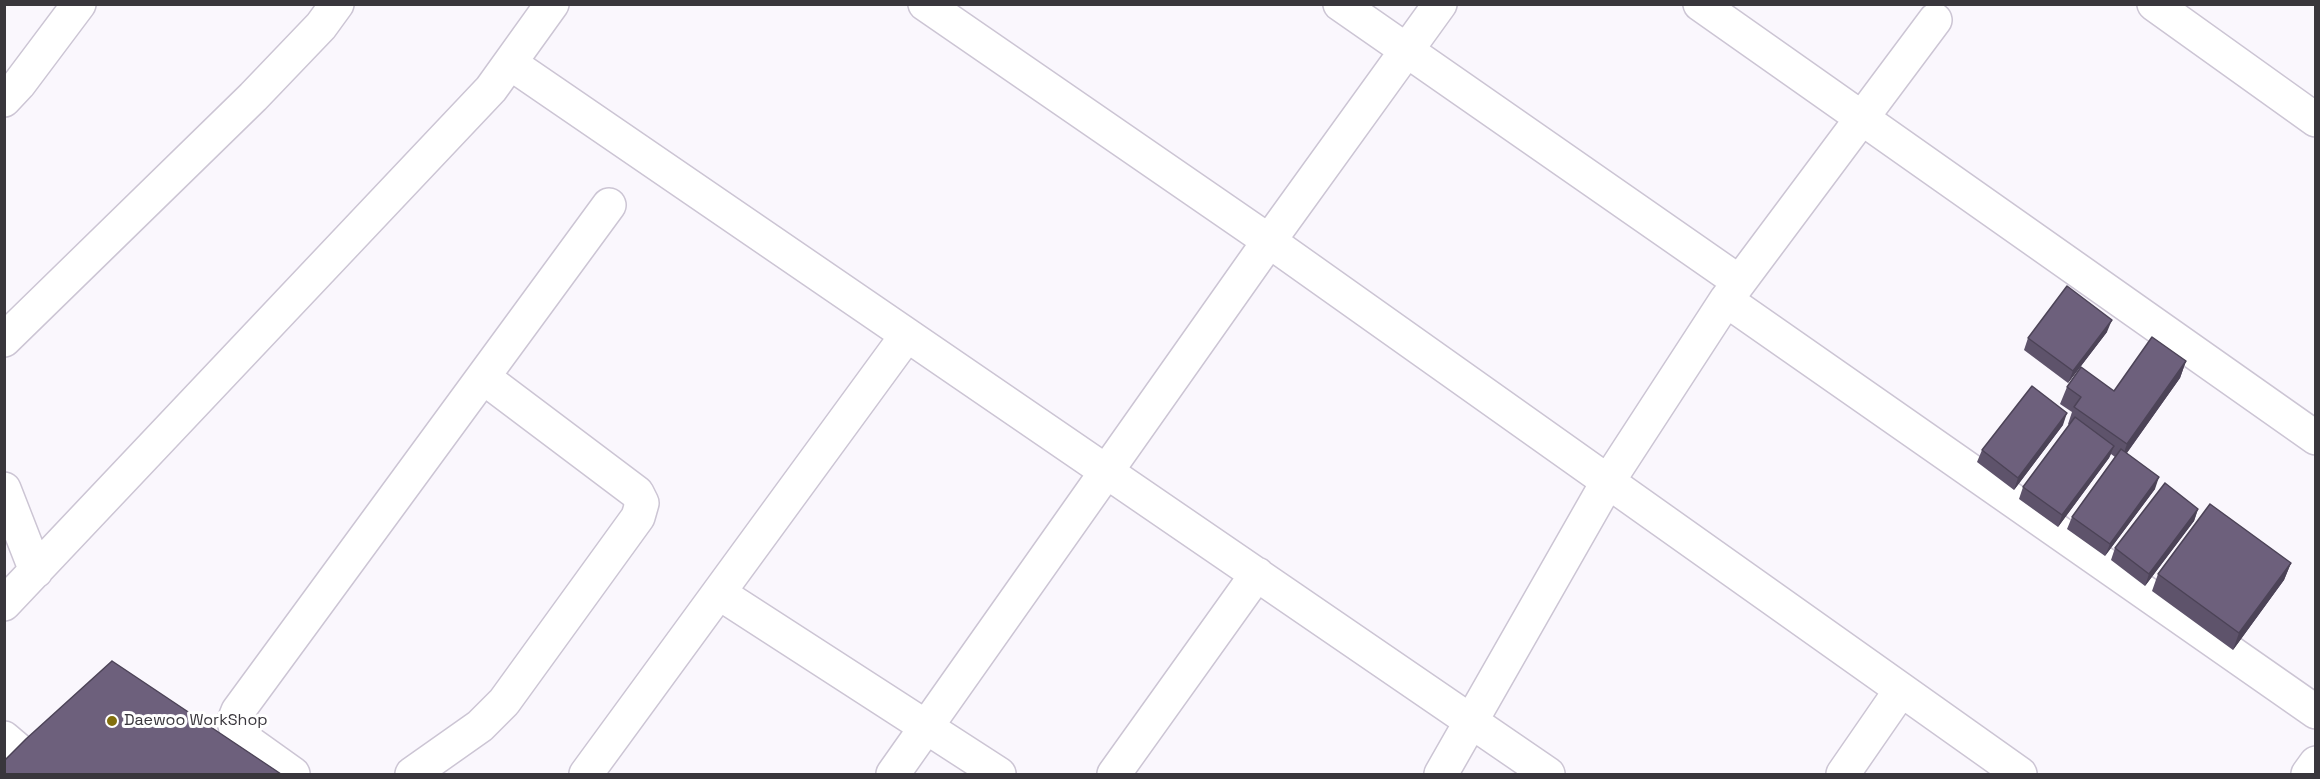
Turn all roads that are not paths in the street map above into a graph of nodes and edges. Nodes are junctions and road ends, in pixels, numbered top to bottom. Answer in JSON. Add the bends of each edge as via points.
{"nodes":[{"id":1,"x":79,"y":4,"type":"edge"},
{"id":2,"x":337,"y":4,"type":"edge"},
{"id":3,"x":552,"y":4,"type":"edge"},
{"id":4,"x":925,"y":4,"type":"edge"},
{"id":5,"x":1340,"y":4,"type":"edge"},
{"id":6,"x":1440,"y":4,"type":"edge"},
{"id":7,"x":1700,"y":4,"type":"edge"},
{"id":8,"x":2154,"y":4,"type":"edge"},
{"id":9,"x":1935,"y":20,"type":"dead end"},
{"id":10,"x":1406,"y":51,"type":"junction"},
{"id":11,"x":510,"y":63,"type":"junction"},
{"id":12,"x":10,"y":86,"type":"edge"},
{"id":13,"x":1861,"y":118,"type":"junction"},
{"id":14,"x":2316,"y":120,"type":"edge"},
{"id":15,"x":609,"y":205,"type":"dead end"},
{"id":16,"x":1269,"y":241,"type":"junction"},
{"id":17,"x":1732,"y":291,"type":"junction"},
{"id":18,"x":907,"y":335,"type":"junction"},
{"id":19,"x":4,"y":340,"type":"edge"},
{"id":20,"x":483,"y":377,"type":"junction"},
{"id":21,"x":2316,"y":438,"type":"edge"},
{"id":22,"x":1106,"y":471,"type":"junction"},
{"id":23,"x":1607,"y":483,"type":"junction"},
{"id":24,"x":4,"y":489,"type":"edge"},
{"id":25,"x":36,"y":571,"type":"junction"},
{"id":26,"x":1257,"y":574,"type":"junction"},
{"id":27,"x":719,"y":593,"type":"junction"},
{"id":28,"x":4,"y":604,"type":"edge"},
{"id":29,"x":1900,"y":690,"type":"junction"},
{"id":30,"x":2316,"y":712,"type":"edge"},
{"id":31,"x":1471,"y":721,"type":"junction"},
{"id":32,"x":926,"y":727,"type":"junction"},
{"id":33,"x":2316,"y":763,"type":"edge"},
{"id":34,"x":293,"y":774,"type":"edge"},
{"id":35,"x":412,"y":774,"type":"edge"},
{"id":36,"x":586,"y":774,"type":"edge"},
{"id":37,"x":893,"y":774,"type":"edge"},
{"id":38,"x":999,"y":774,"type":"edge"},
{"id":39,"x":1114,"y":774,"type":"edge"},
{"id":40,"x":1441,"y":774,"type":"edge"},
{"id":41,"x":1548,"y":774,"type":"edge"},
{"id":42,"x":1843,"y":774,"type":"edge"},
{"id":43,"x":2020,"y":774,"type":"edge"},
{"id":44,"x":2308,"y":774,"type":"edge"}],
"edges":[{"from":1,"to":12,"type":"street"},
{"from":2,"to":19,"type":"street","via":[[253,97]]},
{"from":3,"to":11,"type":"street"},
{"from":4,"to":16,"type":"street"},
{"from":5,"to":10,"type":"street"},
{"from":6,"to":10,"type":"street"},
{"from":7,"to":13,"type":"street"},
{"from":8,"to":14,"type":"street"},
{"from":9,"to":13,"type":"street"},
{"from":10,"to":16,"type":"street"},
{"from":10,"to":17,"type":"street"},
{"from":11,"to":18,"type":"street"},
{"from":11,"to":25,"type":"street","via":[[443,141]]},
{"from":13,"to":17,"type":"street"},
{"from":13,"to":21,"type":"street"},
{"from":15,"to":20,"type":"street"},
{"from":16,"to":22,"type":"street"},
{"from":16,"to":23,"type":"street"},
{"from":17,"to":23,"type":"street"},
{"from":17,"to":30,"type":"street"},
{"from":18,"to":22,"type":"street"},
{"from":18,"to":27,"type":"street"},
{"from":20,"to":34,"type":"street","via":[[238,711],[234,721],[237,734]]},
{"from":20,"to":35,"type":"street","via":[[637,493],[642,503],[638,517],[504,702],[480,726]]},
{"from":22,"to":26,"type":"street"},
{"from":22,"to":32,"type":"street"},
{"from":23,"to":29,"type":"street"},
{"from":23,"to":31,"type":"street"},
{"from":24,"to":25,"type":"street"},
{"from":25,"to":28,"type":"street"},
{"from":26,"to":31,"type":"street"},
{"from":26,"to":39,"type":"street"},
{"from":27,"to":32,"type":"street"},
{"from":27,"to":36,"type":"street"},
{"from":29,"to":42,"type":"street"},
{"from":29,"to":43,"type":"street"},
{"from":31,"to":40,"type":"street"},
{"from":31,"to":41,"type":"street"},
{"from":32,"to":37,"type":"street"},
{"from":32,"to":38,"type":"street"},
{"from":33,"to":44,"type":"street"}]}
